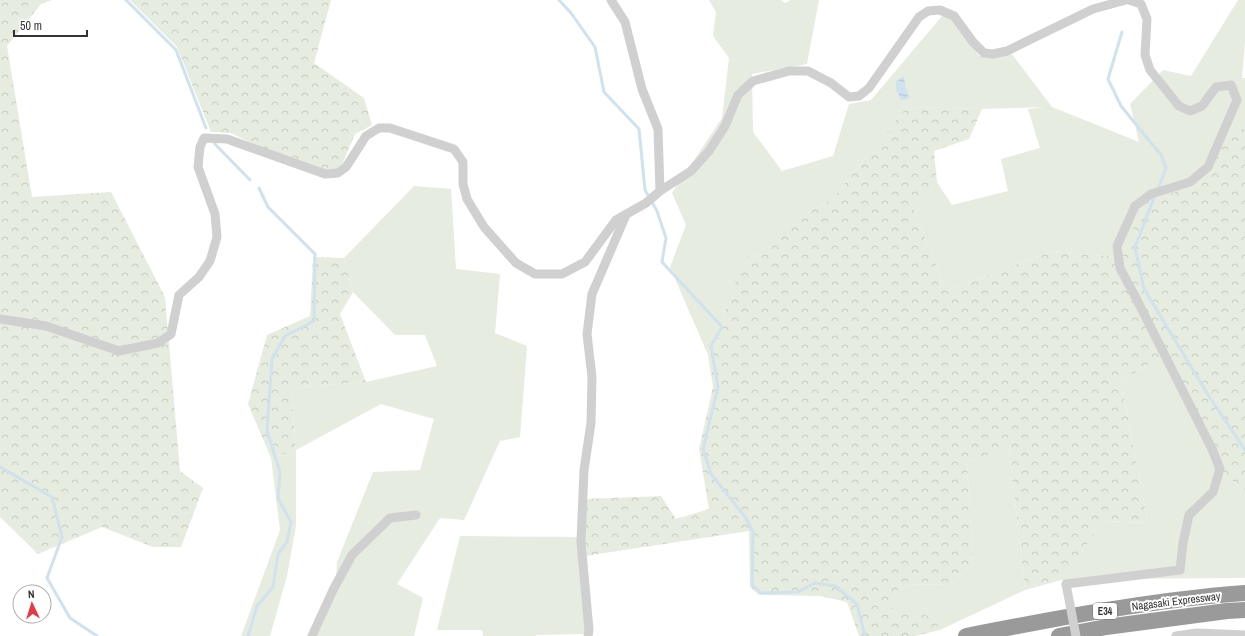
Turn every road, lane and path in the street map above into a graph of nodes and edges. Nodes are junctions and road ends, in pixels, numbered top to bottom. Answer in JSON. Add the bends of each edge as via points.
{"nodes":[{"id":1,"x":611,"y":0,"type":"edge"},
{"id":2,"x":1126,"y":0,"type":"edge"},
{"id":3,"x":1129,"y":0,"type":"edge"},
{"id":4,"x":658,"y":193,"type":"junction"},
{"id":5,"x":626,"y":215,"type":"junction"},
{"id":6,"x":0,"y":319,"type":"edge"},
{"id":7,"x":416,"y":514,"type":"dead end"},
{"id":8,"x":1245,"y":593,"type":"edge"},
{"id":9,"x":1245,"y":610,"type":"edge"},
{"id":10,"x":312,"y":636,"type":"edge"},
{"id":11,"x":588,"y":636,"type":"edge"},
{"id":12,"x":966,"y":636,"type":"edge"},
{"id":13,"x":1059,"y":636,"type":"edge"},
{"id":14,"x":1076,"y":636,"type":"edge"},
{"id":15,"x":1176,"y":636,"type":"edge"},
{"id":16,"x":1245,"y":636,"type":"edge"}],
"edges":[{"from":1,"to":4,"type":"street","via":[[625,22],[642,89],[658,129]]},
{"from":2,"to":4,"type":"street","via":[[1094,9],[1007,51],[993,54],[984,53],[954,16],[940,10],[928,11],[919,17],[869,88],[859,96],[849,97],[831,83],[808,71],[789,71],[753,81],[738,95],[725,126],[709,151],[691,171]]},
{"from":3,"to":14,"type":"street","bridge":true,"via":[[1141,4],[1147,19],[1145,55],[1150,70],[1179,106],[1190,111],[1202,106],[1216,87],[1231,86],[1237,100],[1208,167],[1190,182],[1151,194],[1135,206],[1118,246],[1120,268],[1181,386],[1220,469],[1213,492],[1188,515],[1180,570],[1066,584]]},
{"from":4,"to":5,"type":"street"},
{"from":5,"to":6,"type":"street","via":[[616,220],[585,262],[562,274],[535,274],[516,263],[484,227],[467,199],[462,184],[463,162],[454,149],[390,128],[379,128],[366,136],[346,167],[338,173],[325,174],[227,139],[204,138],[200,147],[198,167],[215,214],[217,237],[210,261],[199,277],[179,295],[171,334],[158,343],[119,351],[46,326]]},
{"from":5,"to":11,"type":"street","via":[[592,294],[587,334],[592,377],[592,423],[584,470],[581,542]]},
{"from":7,"to":10,"type":"street","via":[[390,518],[352,555]]},
{"from":8,"to":12,"type":"highway","name":"Nagasaki Expressway","number":"E34","via":[[1122,608]]},
{"from":9,"to":13,"type":"highway","name":"Nagasaki Expressway","number":"E34","via":[[1106,627]]},
{"from":15,"to":16,"type":"street","via":[[1197,633]]}]}
